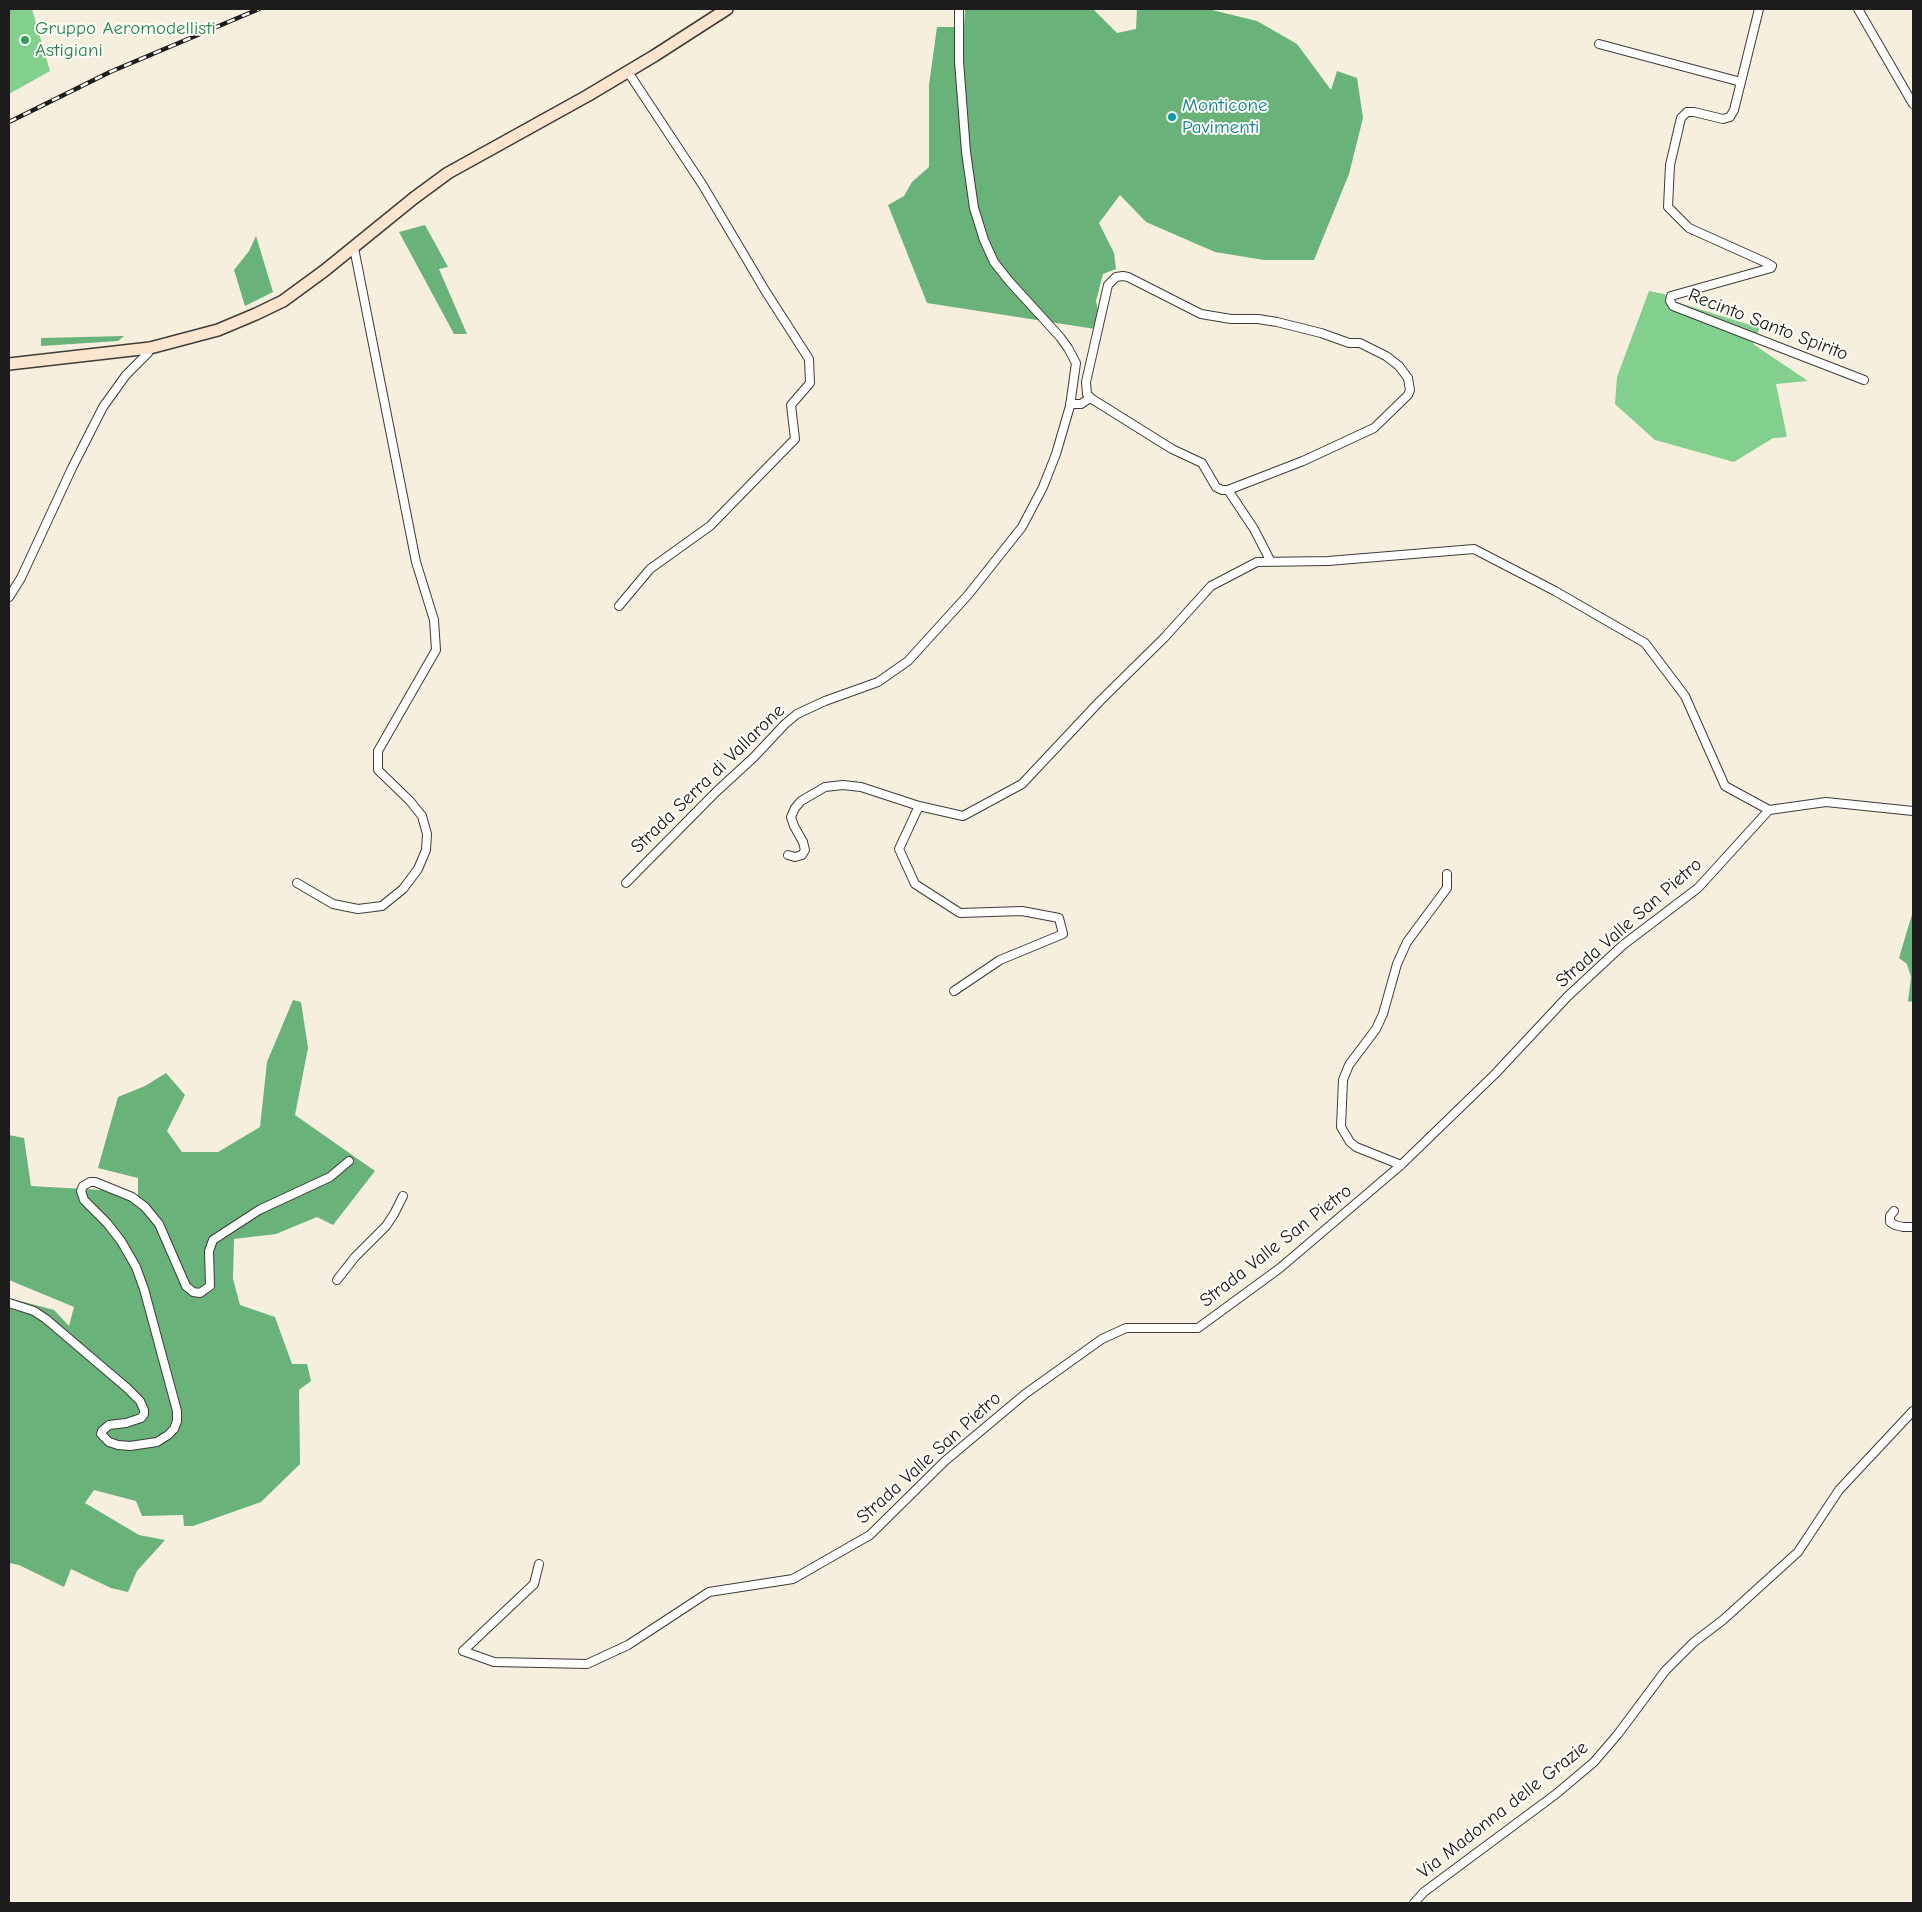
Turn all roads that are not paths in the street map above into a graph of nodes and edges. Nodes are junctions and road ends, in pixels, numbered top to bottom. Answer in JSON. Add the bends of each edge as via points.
{"nodes":[{"id":1,"x":727,"y":9,"type":"edge"},
{"id":2,"x":959,"y":9,"type":"edge"},
{"id":3,"x":1759,"y":9,"type":"edge"},
{"id":4,"x":1858,"y":9,"type":"edge"},
{"id":5,"x":1599,"y":44,"type":"dead end"},
{"id":6,"x":628,"y":72,"type":"junction"},
{"id":7,"x":1741,"y":82,"type":"junction"},
{"id":8,"x":1913,"y":104,"type":"edge"},
{"id":9,"x":354,"y":248,"type":"junction"},
{"id":10,"x":150,"y":348,"type":"junction"},
{"id":11,"x":9,"y":364,"type":"edge"},
{"id":12,"x":1864,"y":380,"type":"dead end"},
{"id":13,"x":1090,"y":398,"type":"junction"},
{"id":14,"x":1070,"y":404,"type":"junction"},
{"id":15,"x":1228,"y":490,"type":"junction"},
{"id":16,"x":1271,"y":562,"type":"junction"},
{"id":17,"x":9,"y":597,"type":"edge"},
{"id":18,"x":619,"y":606,"type":"dead end"},
{"id":19,"x":919,"y":806,"type":"junction"},
{"id":20,"x":1768,"y":810,"type":"junction"},
{"id":21,"x":1913,"y":811,"type":"edge"},
{"id":22,"x":788,"y":855,"type":"dead end"},
{"id":23,"x":1446,"y":874,"type":"dead end"},
{"id":24,"x":297,"y":882,"type":"dead end"},
{"id":25,"x":626,"y":883,"type":"dead end"},
{"id":26,"x":954,"y":991,"type":"dead end"},
{"id":27,"x":349,"y":1161,"type":"dead end"},
{"id":28,"x":1401,"y":1165,"type":"junction"},
{"id":29,"x":402,"y":1196,"type":"dead end"},
{"id":30,"x":1894,"y":1211,"type":"dead end"},
{"id":31,"x":1913,"y":1227,"type":"edge"},
{"id":32,"x":337,"y":1280,"type":"dead end"},
{"id":33,"x":9,"y":1302,"type":"edge"},
{"id":34,"x":1913,"y":1411,"type":"edge"},
{"id":35,"x":539,"y":1564,"type":"dead end"},
{"id":36,"x":1414,"y":1903,"type":"edge"}],
"edges":[{"from":1,"to":6,"type":"street"},
{"from":2,"to":14,"type":"street","name":"Strada Serra di Vallarone","via":[[964,133],[974,208],[994,262],[1060,337],[1076,363]]},
{"from":3,"to":7,"type":"street","name":"Recinto Santo Spirito"},
{"from":4,"to":8,"type":"street"},
{"from":5,"to":7,"type":"street"},
{"from":6,"to":9,"type":"street","via":[[448,173]]},
{"from":6,"to":18,"type":"street","via":[[702,184],[809,358],[810,384],[790,405],[795,439],[710,526],[650,569]]},
{"from":7,"to":12,"type":"street","name":"Recinto Santo Spirito","via":[[1730,117],[1723,119],[1687,112],[1681,118],[1670,165],[1668,207],[1689,228],[1772,268],[1671,296],[1670,301],[1673,306]]},
{"from":9,"to":10,"type":"street","via":[[283,301],[218,330]]},
{"from":9,"to":24,"type":"street","via":[[416,562],[434,620],[436,650],[378,751],[378,770],[422,816],[427,834],[426,850],[418,869],[403,889],[382,906],[358,910],[333,904]]},
{"from":10,"to":11,"type":"street"},
{"from":10,"to":17,"type":"street","via":[[103,407]]},
{"from":13,"to":14,"type":"street","via":[[1078,405]]},
{"from":13,"to":15,"type":"street","via":[[1172,449],[1202,463],[1216,487]]},
{"from":13,"to":15,"type":"street","via":[[1086,382],[1108,285],[1119,276],[1134,280],[1201,314],[1277,322],[1349,343],[1360,343],[1386,356],[1404,372],[1410,384],[1408,395],[1374,428],[1303,461]]},
{"from":14,"to":25,"type":"street","name":"Strada Serra di Vallarone","via":[[1056,454],[1022,527],[938,630],[897,670],[878,682],[808,708],[791,719]]},
{"from":15,"to":16,"type":"street"},
{"from":16,"to":19,"type":"street","via":[[1257,562],[1212,586],[1022,784],[963,816]]},
{"from":16,"to":20,"type":"street","via":[[1328,561],[1474,549],[1645,643],[1685,696],[1725,786]]},
{"from":19,"to":22,"type":"street","via":[[861,786],[825,788],[795,808],[791,817],[805,850],[802,855]]},
{"from":19,"to":26,"type":"street","via":[[899,849],[915,884],[960,913],[1022,911],[1059,918],[1063,934],[1000,960]]},
{"from":20,"to":21,"type":"street","via":[[1826,802]]},
{"from":20,"to":28,"type":"street","name":"Strada Valle San Pietro","via":[[1698,888],[1616,952],[1568,996],[1496,1074]]},
{"from":23,"to":28,"type":"street","via":[[1447,888],[1407,942],[1397,964],[1376,1029],[1342,1080],[1342,1126],[1350,1142]]},
{"from":27,"to":33,"type":"street","via":[[330,1177],[259,1210],[213,1240],[209,1251],[210,1286],[200,1293],[186,1286],[159,1224],[145,1207],[132,1197],[95,1182],[83,1186],[84,1200],[121,1241],[144,1289],[178,1421],[174,1429],[158,1442],[130,1446],[109,1442],[102,1431],[108,1425],[141,1418],[144,1410],[140,1401],[46,1319]]},
{"from":28,"to":35,"type":"street","name":"Strada Valle San Pietro","via":[[1280,1268],[1198,1328],[1126,1328],[1102,1339],[1025,1394],[967,1442],[870,1535],[793,1579],[709,1592],[628,1645],[586,1664],[494,1662],[463,1651],[534,1584]]},
{"from":29,"to":32,"type":"street","via":[[386,1226]]},
{"from":30,"to":31,"type":"street","via":[[1890,1222]]},
{"from":34,"to":36,"type":"street","name":"Via Madonna delle Grazie","via":[[1840,1490],[1798,1552],[1694,1642],[1665,1672],[1594,1762]]}]}
